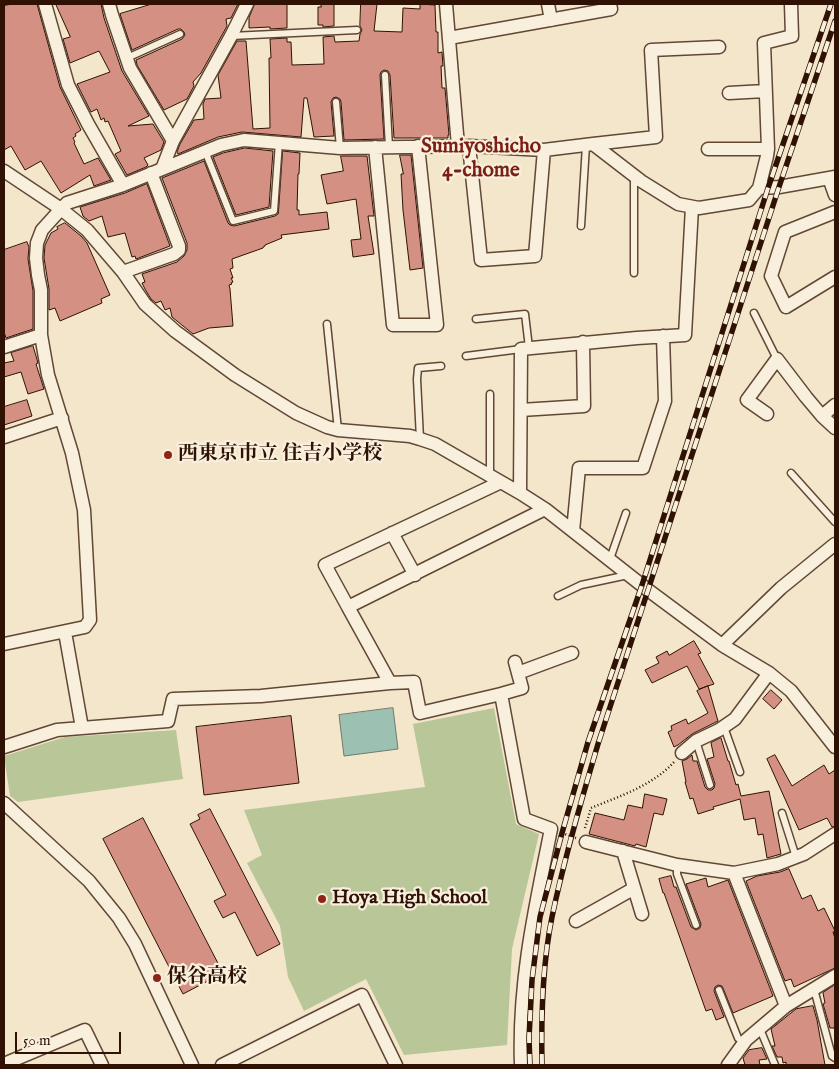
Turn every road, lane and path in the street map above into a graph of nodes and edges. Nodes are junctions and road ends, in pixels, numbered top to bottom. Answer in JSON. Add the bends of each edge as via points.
{"nodes":[{"id":1,"x":45,"y":4,"type":"edge"},
{"id":2,"x":109,"y":4,"type":"edge"},
{"id":3,"x":247,"y":4,"type":"edge"},
{"id":4,"x":446,"y":4,"type":"edge"},
{"id":5,"x":548,"y":4,"type":"edge"},
{"id":6,"x":610,"y":4,"type":"edge"},
{"id":7,"x":791,"y":4,"type":"edge"},
{"id":8,"x":551,"y":20,"type":"junction"},
{"id":9,"x":356,"y":30,"type":"dead end"},
{"id":10,"x":180,"y":34,"type":"dead end"},
{"id":11,"x":231,"y":36,"type":"junction"},
{"id":12,"x":449,"y":38,"type":"junction"},
{"id":13,"x":719,"y":47,"type":"dead end"},
{"id":14,"x":127,"y":58,"type":"junction"},
{"id":15,"x":385,"y":75,"type":"dead end"},
{"id":16,"x":765,"y":91,"type":"junction"},
{"id":17,"x":730,"y":93,"type":"dead end"},
{"id":18,"x":336,"y":102,"type":"dead end"},
{"id":19,"x":173,"y":141,"type":"junction"},
{"id":20,"x":279,"y":142,"type":"junction"},
{"id":21,"x":590,"y":145,"type":"junction"},
{"id":22,"x":418,"y":146,"type":"junction"},
{"id":23,"x":463,"y":146,"type":"junction"},
{"id":24,"x":375,"y":147,"type":"junction"},
{"id":25,"x":389,"y":147,"type":"junction"},
{"id":26,"x":340,"y":148,"type":"junction"},
{"id":27,"x":708,"y":149,"type":"dead end"},
{"id":28,"x":544,"y":150,"type":"junction"},
{"id":29,"x":768,"y":150,"type":"junction"},
{"id":30,"x":205,"y":152,"type":"junction"},
{"id":31,"x":4,"y":171,"type":"edge"},
{"id":32,"x":156,"y":171,"type":"junction"},
{"id":33,"x":634,"y":176,"type":"junction"},
{"id":34,"x":832,"y":178,"type":"edge"},
{"id":35,"x":123,"y":185,"type":"junction"},
{"id":36,"x":759,"y":188,"type":"junction"},
{"id":37,"x":835,"y":195,"type":"edge"},
{"id":38,"x":692,"y":207,"type":"junction"},
{"id":39,"x":61,"y":209,"type":"junction"},
{"id":40,"x":835,"y":212,"type":"edge"},
{"id":41,"x":581,"y":226,"type":"dead end"},
{"id":42,"x":123,"y":272,"type":"junction"},
{"id":43,"x":634,"y":274,"type":"dead end"},
{"id":44,"x":835,"y":277,"type":"edge"},
{"id":45,"x":754,"y":313,"type":"dead end"},
{"id":46,"x":476,"y":319,"type":"dead end"},
{"id":47,"x":327,"y":324,"type":"dead end"},
{"id":48,"x":41,"y":334,"type":"junction"},
{"id":49,"x":663,"y":336,"type":"junction"},
{"id":50,"x":583,"y":342,"type":"junction"},
{"id":51,"x":4,"y":348,"type":"edge"},
{"id":52,"x":525,"y":348,"type":"junction"},
{"id":53,"x":466,"y":356,"type":"dead end"},
{"id":54,"x":777,"y":359,"type":"junction"},
{"id":55,"x":441,"y":366,"type":"dead end"},
{"id":56,"x":490,"y":394,"type":"dead end"},
{"id":57,"x":835,"y":405,"type":"edge"},
{"id":58,"x":521,"y":410,"type":"junction"},
{"id":59,"x":767,"y":414,"type":"dead end"},
{"id":60,"x":822,"y":416,"type":"junction"},
{"id":61,"x":62,"y":418,"type":"junction"},
{"id":62,"x":835,"y":428,"type":"edge"},
{"id":63,"x":338,"y":430,"type":"junction"},
{"id":64,"x":4,"y":437,"type":"edge"},
{"id":65,"x":420,"y":439,"type":"junction"},
{"id":66,"x":791,"y":473,"type":"dead end"},
{"id":67,"x":496,"y":479,"type":"junction"},
{"id":68,"x":520,"y":493,"type":"junction"},
{"id":69,"x":545,"y":509,"type":"junction"},
{"id":70,"x":626,"y":513,"type":"dead end"},
{"id":71,"x":835,"y":522,"type":"edge"},
{"id":72,"x":573,"y":531,"type":"junction"},
{"id":73,"x":392,"y":533,"type":"junction"},
{"id":74,"x":835,"y":544,"type":"edge"},
{"id":75,"x":610,"y":559,"type":"junction"},
{"id":76,"x":415,"y":574,"type":"junction"},
{"id":77,"x":629,"y":575,"type":"junction"},
{"id":78,"x":558,"y":596,"type":"dead end"},
{"id":79,"x":348,"y":607,"type":"junction"},
{"id":80,"x":65,"y":632,"type":"junction"},
{"id":81,"x":4,"y":644,"type":"edge"},
{"id":82,"x":722,"y":645,"type":"junction"},
{"id":83,"x":572,"y":653,"type":"dead end"},
{"id":84,"x":769,"y":673,"type":"junction"},
{"id":85,"x":390,"y":683,"type":"junction"},
{"id":86,"x":501,"y":694,"type":"junction"},
{"id":87,"x":724,"y":727,"type":"junction"},
{"id":88,"x":82,"y":728,"type":"junction"},
{"id":89,"x":696,"y":741,"type":"junction"},
{"id":90,"x":835,"y":746,"type":"edge"},
{"id":91,"x":4,"y":747,"type":"edge"},
{"id":92,"x":682,"y":754,"type":"joint"},
{"id":93,"x":740,"y":772,"type":"dead end"},
{"id":94,"x":710,"y":784,"type":"dead end"},
{"id":95,"x":4,"y":803,"type":"edge"},
{"id":96,"x":782,"y":813,"type":"dead end"},
{"id":97,"x":551,"y":829,"type":"junction"},
{"id":98,"x":835,"y":834,"type":"edge"},
{"id":99,"x":584,"y":841,"type":"junction"},
{"id":100,"x":623,"y":851,"type":"junction"},
{"id":101,"x":796,"y":857,"type":"junction"},
{"id":102,"x":677,"y":866,"type":"junction"},
{"id":103,"x":734,"y":873,"type":"junction"},
{"id":104,"x":634,"y":889,"type":"junction"},
{"id":105,"x":642,"y":914,"type":"dead end"},
{"id":106,"x":576,"y":921,"type":"dead end"},
{"id":107,"x":696,"y":925,"type":"dead end"},
{"id":108,"x":835,"y":976,"type":"edge"},
{"id":109,"x":814,"y":989,"type":"junction"},
{"id":110,"x":719,"y":990,"type":"dead end"},
{"id":111,"x":786,"y":1006,"type":"junction"},
{"id":112,"x":760,"y":1028,"type":"junction"},
{"id":113,"x":744,"y":1043,"type":"junction"},
{"id":114,"x":835,"y":1058,"type":"edge"},
{"id":115,"x":4,"y":1064,"type":"edge"},
{"id":116,"x":102,"y":1065,"type":"edge"},
{"id":117,"x":192,"y":1065,"type":"edge"},
{"id":118,"x":222,"y":1065,"type":"edge"},
{"id":119,"x":396,"y":1065,"type":"edge"},
{"id":120,"x":520,"y":1065,"type":"edge"},
{"id":121,"x":728,"y":1065,"type":"edge"},
{"id":122,"x":775,"y":1065,"type":"edge"}],
"edges":[{"from":1,"to":35,"type":"street","via":[[68,85]]},
{"from":2,"to":14,"type":"street"},
{"from":3,"to":11,"type":"street"},
{"from":4,"to":12,"type":"street"},
{"from":5,"to":8,"type":"street"},
{"from":6,"to":8,"type":"street","via":[[611,9]]},
{"from":7,"to":16,"type":"street","via":[[792,36],[764,43]]},
{"from":8,"to":12,"type":"street"},
{"from":9,"to":11,"type":"lane"},
{"from":10,"to":14,"type":"lane"},
{"from":11,"to":19,"type":"street"},
{"from":12,"to":23,"type":"street"},
{"from":13,"to":21,"type":"street","via":[[651,50],[656,137]]},
{"from":14,"to":19,"type":"street"},
{"from":15,"to":25,"type":"lane"},
{"from":16,"to":17,"type":"street"},
{"from":16,"to":29,"type":"street"},
{"from":18,"to":26,"type":"lane"},
{"from":19,"to":32,"type":"street"},
{"from":20,"to":26,"type":"street"},
{"from":20,"to":30,"type":"street","via":[[244,140]]},
{"from":20,"to":30,"type":"lane","via":[[274,211],[233,221]]},
{"from":21,"to":28,"type":"street"},
{"from":21,"to":33,"type":"street"},
{"from":21,"to":41,"type":"lane"},
{"from":22,"to":23,"type":"street"},
{"from":22,"to":24,"type":"street","via":[[438,325],[393,325]]},
{"from":22,"to":25,"type":"street"},
{"from":23,"to":28,"type":"street"},
{"from":23,"to":28,"type":"street","via":[[481,260],[535,256]]},
{"from":24,"to":25,"type":"street"},
{"from":24,"to":26,"type":"street"},
{"from":27,"to":29,"type":"street"},
{"from":29,"to":36,"type":"street"},
{"from":30,"to":32,"type":"street"},
{"from":31,"to":39,"type":"street"},
{"from":32,"to":35,"type":"street"},
{"from":32,"to":42,"type":"street","via":[[179,250]]},
{"from":33,"to":38,"type":"street","via":[[678,204]]},
{"from":33,"to":43,"type":"lane"},
{"from":34,"to":36,"type":"street"},
{"from":34,"to":37,"type":"street"},
{"from":35,"to":39,"type":"street"},
{"from":36,"to":38,"type":"street","via":[[749,200]]},
{"from":38,"to":49,"type":"street","via":[[685,335]]},
{"from":39,"to":42,"type":"street","via":[[87,230]]},
{"from":39,"to":48,"type":"street","via":[[42,230],[37,243],[36,258],[42,290]]},
{"from":40,"to":44,"type":"street","via":[[785,232],[771,276],[786,307]]},
{"from":42,"to":63,"type":"street","via":[[145,304],[198,348],[296,413]]},
{"from":45,"to":54,"type":"lane"},
{"from":46,"to":52,"type":"lane","via":[[525,314]]},
{"from":47,"to":63,"type":"lane"},
{"from":48,"to":51,"type":"street"},
{"from":48,"to":61,"type":"street","via":[[48,375]]},
{"from":49,"to":50,"type":"street"},
{"from":49,"to":72,"type":"street","via":[[665,401],[643,468],[579,468]]},
{"from":50,"to":52,"type":"street"},
{"from":50,"to":58,"type":"street","via":[[584,406]]},
{"from":52,"to":53,"type":"lane"},
{"from":52,"to":58,"type":"street"},
{"from":54,"to":59,"type":"street","via":[[747,400]]},
{"from":54,"to":60,"type":"street"},
{"from":55,"to":65,"type":"lane","via":[[418,368]]},
{"from":56,"to":67,"type":"lane"},
{"from":57,"to":60,"type":"street"},
{"from":58,"to":68,"type":"street"},
{"from":60,"to":62,"type":"street"},
{"from":61,"to":64,"type":"street"},
{"from":61,"to":80,"type":"street","via":[[84,510],[90,620],[85,627]]},
{"from":63,"to":65,"type":"street"},
{"from":65,"to":67,"type":"street","via":[[435,444]]},
{"from":66,"to":71,"type":"lane"},
{"from":67,"to":68,"type":"street"},
{"from":67,"to":73,"type":"street"},
{"from":68,"to":69,"type":"street"},
{"from":69,"to":72,"type":"street"},
{"from":69,"to":76,"type":"street"},
{"from":70,"to":75,"type":"lane"},
{"from":72,"to":75,"type":"street"},
{"from":73,"to":76,"type":"street"},
{"from":73,"to":79,"type":"street","via":[[326,565]]},
{"from":74,"to":82,"type":"street","via":[[781,588]]},
{"from":75,"to":77,"type":"street"},
{"from":76,"to":79,"type":"street"},
{"from":77,"to":78,"type":"lane","via":[[581,585]]},
{"from":77,"to":82,"type":"street"},
{"from":79,"to":85,"type":"street"},
{"from":80,"to":81,"type":"street"},
{"from":80,"to":88,"type":"street"},
{"from":82,"to":84,"type":"street"},
{"from":83,"to":86,"type":"street","via":[[517,668],[522,688]]},
{"from":84,"to":87,"type":"street","via":[[735,719]]},
{"from":84,"to":90,"type":"street","via":[[791,691]]},
{"from":85,"to":86,"type":"street","via":[[414,682],[420,712]]},
{"from":85,"to":88,"type":"street","via":[[261,696],[173,699],[168,721]]},
{"from":86,"to":97,"type":"street","via":[[524,819]]},
{"from":87,"to":89,"type":"street"},
{"from":87,"to":93,"type":"lane"},
{"from":88,"to":91,"type":"street","via":[[57,730]]},
{"from":89,"to":92,"type":"street"},
{"from":89,"to":94,"type":"lane"},
{"from":92,"to":99,"type":"path","via":[[658,777],[591,808]]},
{"from":95,"to":117,"type":"street","via":[[89,881],[119,918],[135,944]]},
{"from":96,"to":101,"type":"lane"},
{"from":97,"to":99,"type":"path"},
{"from":97,"to":120,"type":"street","via":[[526,965]]},
{"from":98,"to":101,"type":"street"},
{"from":99,"to":100,"type":"street"},
{"from":100,"to":102,"type":"street"},
{"from":100,"to":104,"type":"street"},
{"from":101,"to":103,"type":"street"},
{"from":102,"to":103,"type":"street"},
{"from":102,"to":107,"type":"lane"},
{"from":103,"to":111,"type":"street"},
{"from":104,"to":105,"type":"street"},
{"from":104,"to":106,"type":"street"},
{"from":108,"to":109,"type":"street"},
{"from":109,"to":111,"type":"street"},
{"from":109,"to":114,"type":"lane"},
{"from":110,"to":113,"type":"lane","via":[[738,1038]]},
{"from":111,"to":112,"type":"street"},
{"from":112,"to":113,"type":"street"},
{"from":112,"to":122,"type":"lane"},
{"from":113,"to":121,"type":"street"},
{"from":115,"to":116,"type":"street","via":[[85,1030]]},
{"from":118,"to":119,"type":"street","via":[[362,995]]}]}
